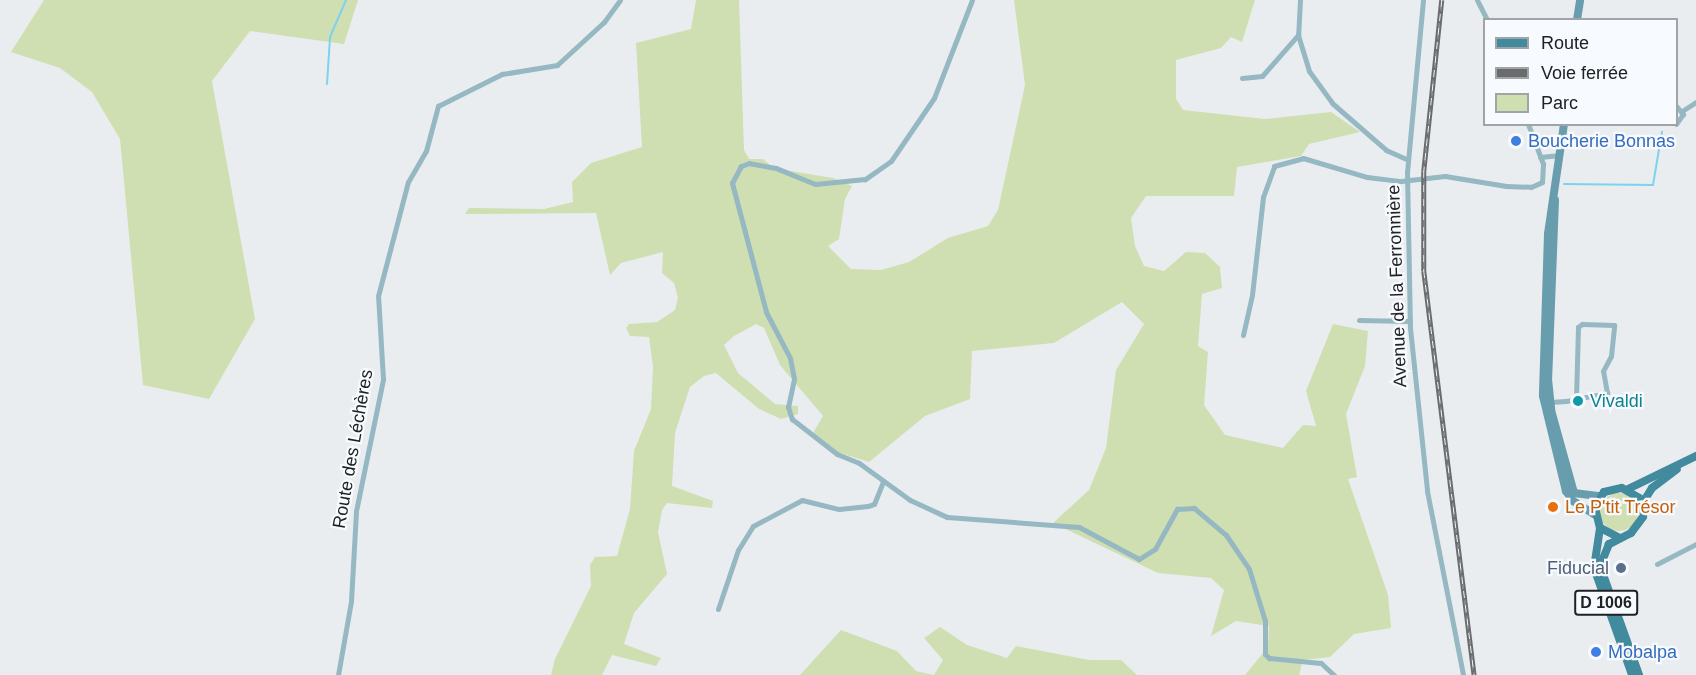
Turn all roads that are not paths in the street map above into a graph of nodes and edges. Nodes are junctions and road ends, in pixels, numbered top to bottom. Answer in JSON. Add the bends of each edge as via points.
{"nodes":[{"id":1,"x":620,"y":0,"type":"edge"},
{"id":2,"x":972,"y":0,"type":"edge"},
{"id":3,"x":1300,"y":0,"type":"edge"},
{"id":4,"x":1423,"y":0,"type":"edge"},
{"id":5,"x":1477,"y":0,"type":"edge"},
{"id":6,"x":1575,"y":0,"type":"edge"},
{"id":7,"x":1580,"y":0,"type":"edge"},
{"id":8,"x":1578,"y":9,"type":"junction"},
{"id":9,"x":1486,"y":18,"type":"edge"},
{"id":10,"x":1577,"y":18,"type":"edge"},
{"id":11,"x":1298,"y":35,"type":"junction"},
{"id":12,"x":1242,"y":78,"type":"dead end"},
{"id":13,"x":1696,"y":102,"type":"edge"},
{"id":14,"x":1678,"y":107,"type":"edge"},
{"id":15,"x":1682,"y":111,"type":"junction"},
{"id":16,"x":1678,"y":120,"type":"edge"},
{"id":17,"x":1529,"y":126,"type":"edge"},
{"id":18,"x":1564,"y":126,"type":"edge"},
{"id":19,"x":1560,"y":155,"type":"junction"},
{"id":20,"x":1540,"y":157,"type":"junction"},
{"id":21,"x":1408,"y":160,"type":"junction"},
{"id":22,"x":1408,"y":180,"type":"junction"},
{"id":23,"x":1542,"y":182,"type":"junction"},
{"id":24,"x":1555,"y":189,"type":"junction"},
{"id":25,"x":1359,"y":320,"type":"dead end"},
{"id":26,"x":1410,"y":321,"type":"junction"},
{"id":27,"x":1243,"y":335,"type":"dead end"},
{"id":28,"x":1576,"y":399,"type":"junction"},
{"id":29,"x":1550,"y":402,"type":"junction"},
{"id":30,"x":1696,"y":456,"type":"edge"},
{"id":31,"x":1682,"y":465,"type":"junction"},
{"id":32,"x":883,"y":483,"type":"junction"},
{"id":33,"x":1628,"y":489,"type":"junction"},
{"id":34,"x":1600,"y":496,"type":"junction"},
{"id":35,"x":1642,"y":504,"type":"junction"},
{"id":36,"x":1594,"y":514,"type":"junction"},
{"id":37,"x":1600,"y":528,"type":"junction"},
{"id":38,"x":1618,"y":537,"type":"junction"},
{"id":39,"x":1696,"y":544,"type":"edge"},
{"id":40,"x":1657,"y":564,"type":"dead end"},
{"id":41,"x":718,"y":609,"type":"dead end"},
{"id":42,"x":338,"y":675,"type":"edge"},
{"id":43,"x":1334,"y":675,"type":"edge"},
{"id":44,"x":1463,"y":675,"type":"edge"},
{"id":45,"x":1632,"y":675,"type":"edge"},
{"id":46,"x":1639,"y":675,"type":"edge"}],
"edges":[{"from":1,"to":42,"type":"street","name":"Route des Léchères","via":[[604,22],[557,65],[502,74],[466,94],[441,102],[426,151],[408,182],[377,299],[382,379],[356,511],[351,601]]},
{"from":2,"to":32,"type":"street","via":[[934,98],[891,161],[865,178],[815,184],[776,168],[749,163],[741,166],[732,183],[766,312],[790,358],[794,379],[788,407],[792,419],[819,443],[859,463]]},
{"from":3,"to":11,"type":"street"},
{"from":4,"to":21,"type":"street","name":"Avenue de la Ferronnière"},
{"from":5,"to":9,"type":"street"},
{"from":6,"to":8,"type":"street"},
{"from":7,"to":8,"type":"main road"},
{"from":8,"to":10,"type":"main road"},
{"from":11,"to":12,"type":"street","via":[[1262,76]]},
{"from":11,"to":21,"type":"street","via":[[1309,71],[1332,103],[1386,150]]},
{"from":13,"to":15,"type":"street"},
{"from":14,"to":15,"type":"street"},
{"from":15,"to":16,"type":"street"},
{"from":17,"to":20,"type":"street"},
{"from":18,"to":19,"type":"main road"},
{"from":19,"to":20,"type":"street"},
{"from":19,"to":24,"type":"main road"},
{"from":20,"to":23,"type":"street"},
{"from":21,"to":22,"type":"street","name":"Avenue de la Ferronnière"},
{"from":22,"to":23,"type":"street","via":[[1445,176],[1531,187]]},
{"from":22,"to":26,"type":"street","name":"Avenue de la Ferronnière"},
{"from":22,"to":27,"type":"street","via":[[1367,177],[1303,158],[1274,166],[1263,197],[1252,295]]},
{"from":23,"to":24,"type":"street"},
{"from":24,"to":29,"type":"main road"},
{"from":24,"to":36,"type":"main road","via":[[1548,234],[1543,396],[1566,491],[1573,501]]},
{"from":25,"to":26,"type":"street"},
{"from":26,"to":44,"type":"street","name":"Avenue de la Ferronnière","via":[[1427,491]]},
{"from":28,"to":28,"type":"street","via":[[1607,393],[1603,371],[1611,356],[1614,325],[1578,327]]},
{"from":28,"to":29,"type":"street"},
{"from":29,"to":34,"type":"main road","via":[[1572,488],[1584,497]]},
{"from":30,"to":31,"type":"main road"},
{"from":31,"to":33,"type":"main road"},
{"from":31,"to":35,"type":"main road","via":[[1652,488]]},
{"from":32,"to":41,"type":"street","via":[[874,504],[868,506],[839,509],[802,500],[753,526],[738,550]]},
{"from":32,"to":43,"type":"street","via":[[947,517],[1078,527],[1139,559],[1155,549],[1177,509],[1194,508],[1226,535],[1249,568],[1265,621],[1265,654],[1269,658],[1321,663]]},
{"from":33,"to":34,"type":"main road","via":[[1610,489]]},
{"from":33,"to":35,"type":"main road"},
{"from":34,"to":36,"type":"main road"},
{"from":35,"to":38,"type":"main road","via":[[1643,517],[1636,529]]},
{"from":36,"to":37,"type":"main road"},
{"from":37,"to":38,"type":"main road"},
{"from":37,"to":45,"type":"main road","number":"D 1006","via":[[1594,568]]},
{"from":38,"to":46,"type":"main road","number":"D 1006","via":[[1603,553],[1601,572]]},
{"from":39,"to":40,"type":"street"}]}
